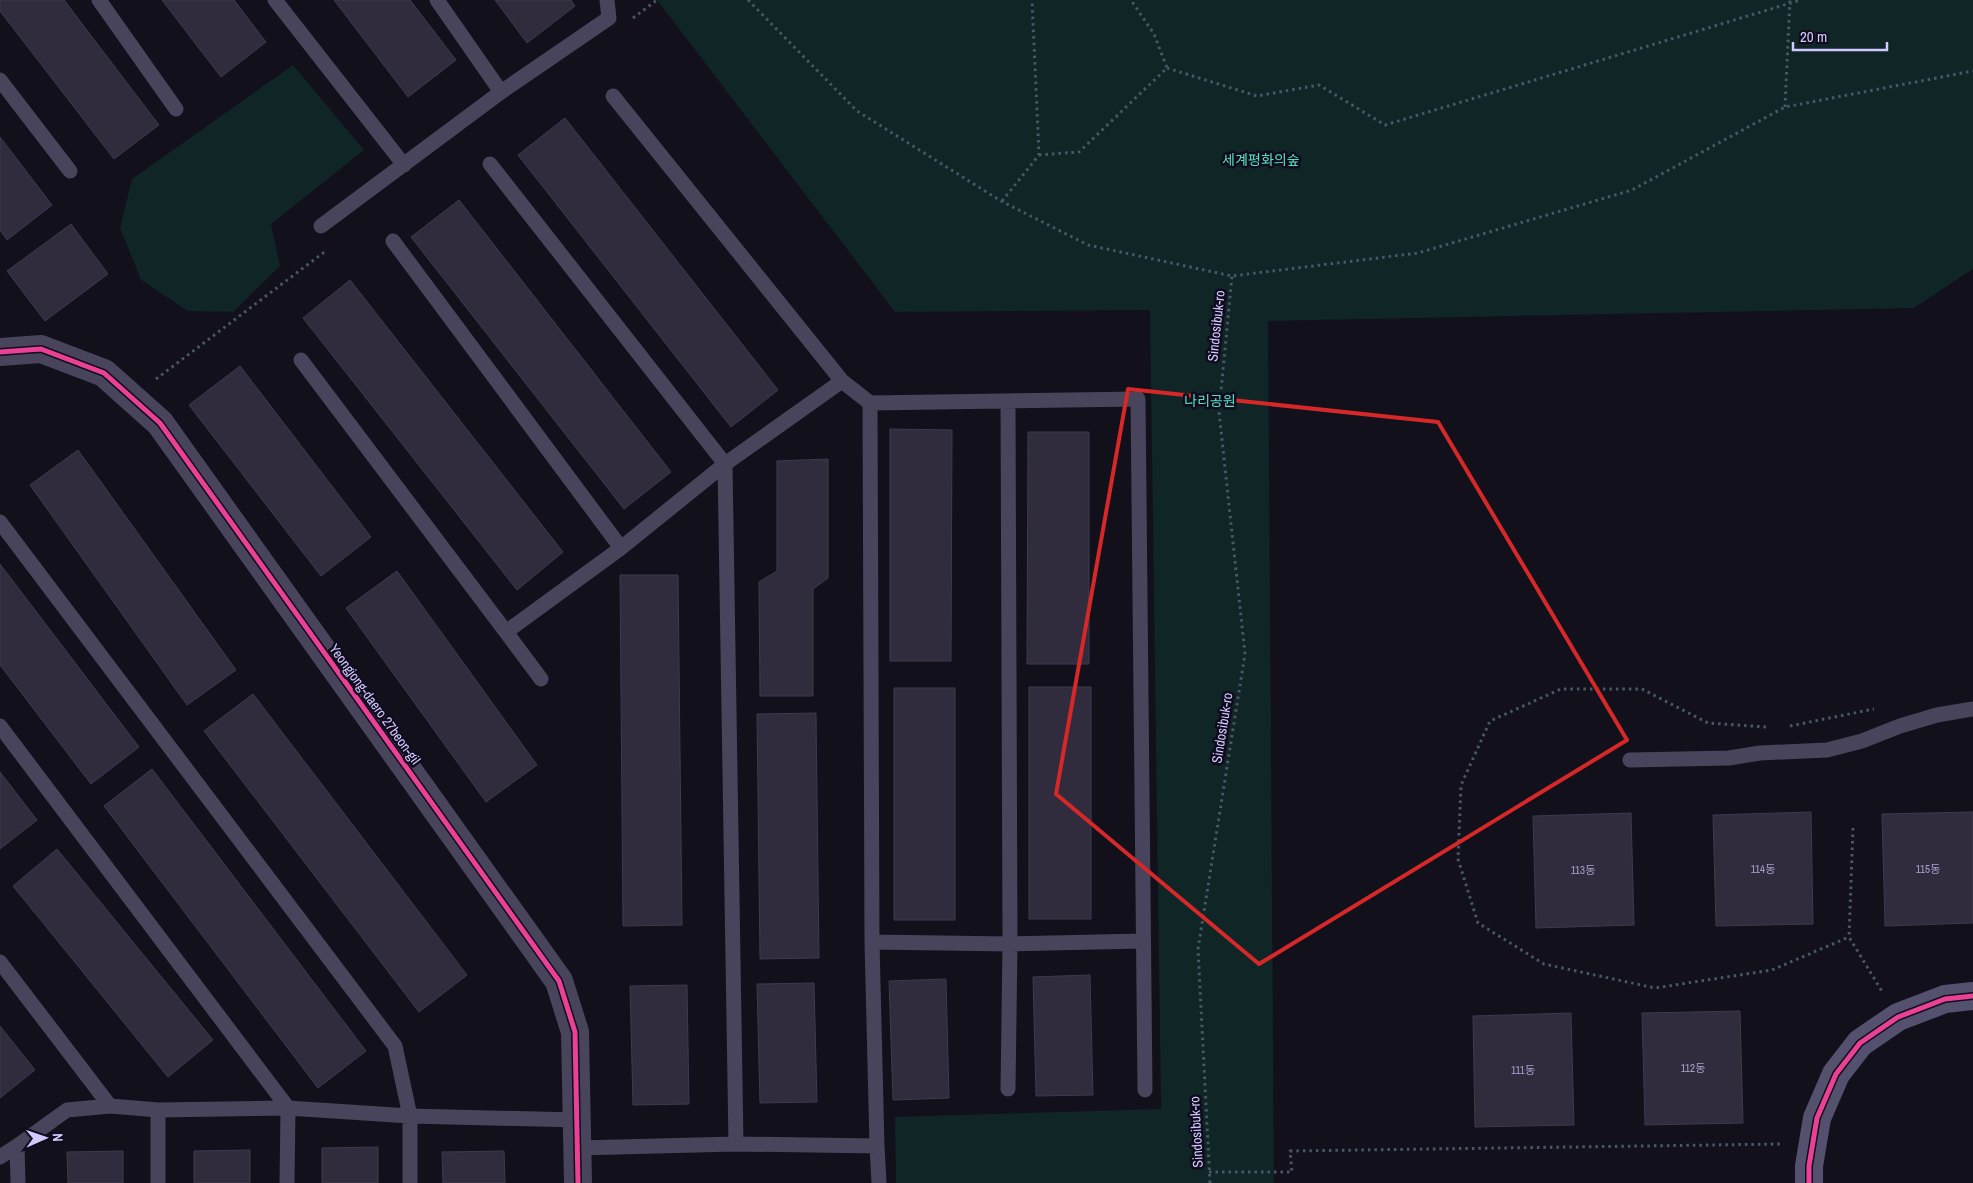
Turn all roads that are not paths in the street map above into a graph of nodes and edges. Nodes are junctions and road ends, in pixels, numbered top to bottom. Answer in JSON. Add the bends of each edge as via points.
{"nodes":[{"id":1,"x":98,"y":0,"type":"edge"},
{"id":2,"x":275,"y":0,"type":"edge"},
{"id":3,"x":437,"y":0,"type":"edge"},
{"id":4,"x":607,"y":0,"type":"edge"},
{"id":5,"x":0,"y":80,"type":"edge"},
{"id":6,"x":501,"y":92,"type":"junction"},
{"id":7,"x":613,"y":96,"type":"dead end"},
{"id":8,"x":176,"y":108,"type":"dead end"},
{"id":9,"x":404,"y":164,"type":"junction"},
{"id":10,"x":490,"y":164,"type":"dead end"},
{"id":11,"x":70,"y":171,"type":"dead end"},
{"id":12,"x":321,"y":226,"type":"dead end"},
{"id":13,"x":393,"y":241,"type":"dead end"},
{"id":14,"x":0,"y":352,"type":"edge"},
{"id":15,"x":301,"y":360,"type":"dead end"},
{"id":16,"x":842,"y":382,"type":"junction"},
{"id":17,"x":1008,"y":401,"type":"junction"},
{"id":18,"x":870,"y":403,"type":"junction"},
{"id":19,"x":725,"y":464,"type":"junction"},
{"id":20,"x":0,"y":522,"type":"edge"},
{"id":21,"x":621,"y":548,"type":"junction"},
{"id":22,"x":506,"y":632,"type":"junction"},
{"id":23,"x":541,"y":679,"type":"dead end"},
{"id":24,"x":1973,"y":709,"type":"edge"},
{"id":25,"x":0,"y":726,"type":"edge"},
{"id":26,"x":1630,"y":760,"type":"dead end"},
{"id":27,"x":1143,"y":941,"type":"junction"},
{"id":28,"x":872,"y":942,"type":"junction"},
{"id":29,"x":1010,"y":944,"type":"junction"},
{"id":30,"x":0,"y":962,"type":"edge"},
{"id":31,"x":1973,"y":996,"type":"edge"},
{"id":32,"x":1008,"y":1088,"type":"dead end"},
{"id":33,"x":1145,"y":1090,"type":"dead end"},
{"id":34,"x":110,"y":1106,"type":"junction"},
{"id":35,"x":288,"y":1108,"type":"junction"},
{"id":36,"x":158,"y":1110,"type":"junction"},
{"id":37,"x":410,"y":1116,"type":"junction"},
{"id":38,"x":577,"y":1120,"type":"junction"},
{"id":39,"x":736,"y":1144,"type":"junction"},
{"id":40,"x":17,"y":1146,"type":"junction"},
{"id":41,"x":878,"y":1146,"type":"junction"},
{"id":42,"x":578,"y":1148,"type":"junction"},
{"id":43,"x":0,"y":1157,"type":"edge"},
{"id":44,"x":18,"y":1183,"type":"edge"},
{"id":45,"x":158,"y":1183,"type":"edge"},
{"id":46,"x":287,"y":1183,"type":"edge"},
{"id":47,"x":410,"y":1183,"type":"edge"},
{"id":48,"x":578,"y":1183,"type":"edge"},
{"id":49,"x":879,"y":1183,"type":"edge"},
{"id":50,"x":1809,"y":1183,"type":"edge"}],
"edges":[{"from":1,"to":8,"type":"lane"},
{"from":2,"to":9,"type":"lane"},
{"from":3,"to":6,"type":"lane"},
{"from":4,"to":6,"type":"lane","via":[[609,18]]},
{"from":5,"to":11,"type":"lane"},
{"from":6,"to":9,"type":"lane"},
{"from":7,"to":16,"type":"lane"},
{"from":9,"to":12,"type":"lane"},
{"from":10,"to":19,"type":"lane"},
{"from":13,"to":21,"type":"lane"},
{"from":14,"to":38,"type":"street","name":"Yeongjong-daero 27beon-gil","via":[[41,349],[104,373],[160,423],[559,981],[575,1032]]},
{"from":15,"to":22,"type":"lane"},
{"from":16,"to":18,"type":"lane"},
{"from":16,"to":19,"type":"lane"},
{"from":17,"to":18,"type":"lane"},
{"from":17,"to":27,"type":"lane","via":[[1138,399]]},
{"from":17,"to":29,"type":"lane"},
{"from":18,"to":28,"type":"lane"},
{"from":19,"to":21,"type":"lane"},
{"from":19,"to":39,"type":"lane"},
{"from":20,"to":37,"type":"lane","via":[[395,1046]]},
{"from":21,"to":22,"type":"lane"},
{"from":22,"to":23,"type":"lane"},
{"from":24,"to":26,"type":"lane","via":[[1937,715],[1827,750],[1729,758]]},
{"from":25,"to":35,"type":"lane"},
{"from":27,"to":29,"type":"lane"},
{"from":27,"to":33,"type":"lane"},
{"from":28,"to":29,"type":"lane"},
{"from":28,"to":41,"type":"lane"},
{"from":29,"to":32,"type":"lane"},
{"from":30,"to":34,"type":"lane"},
{"from":31,"to":50,"type":"street","via":[[1945,999],[1898,1017],[1860,1042],[1836,1074],[1817,1118]]},
{"from":34,"to":36,"type":"lane"},
{"from":34,"to":40,"type":"lane","via":[[66,1110]]},
{"from":35,"to":36,"type":"lane"},
{"from":35,"to":37,"type":"lane"},
{"from":35,"to":46,"type":"lane"},
{"from":36,"to":45,"type":"lane"},
{"from":37,"to":38,"type":"lane"},
{"from":37,"to":47,"type":"lane"},
{"from":38,"to":42,"type":"street","name":"Yeongjong-daero 27beon-gil"},
{"from":39,"to":41,"type":"lane"},
{"from":39,"to":42,"type":"lane"},
{"from":40,"to":43,"type":"lane"},
{"from":40,"to":44,"type":"lane"},
{"from":41,"to":49,"type":"lane"},
{"from":42,"to":48,"type":"street","name":"Yeongjong-daero 27beon-gil"}]}
